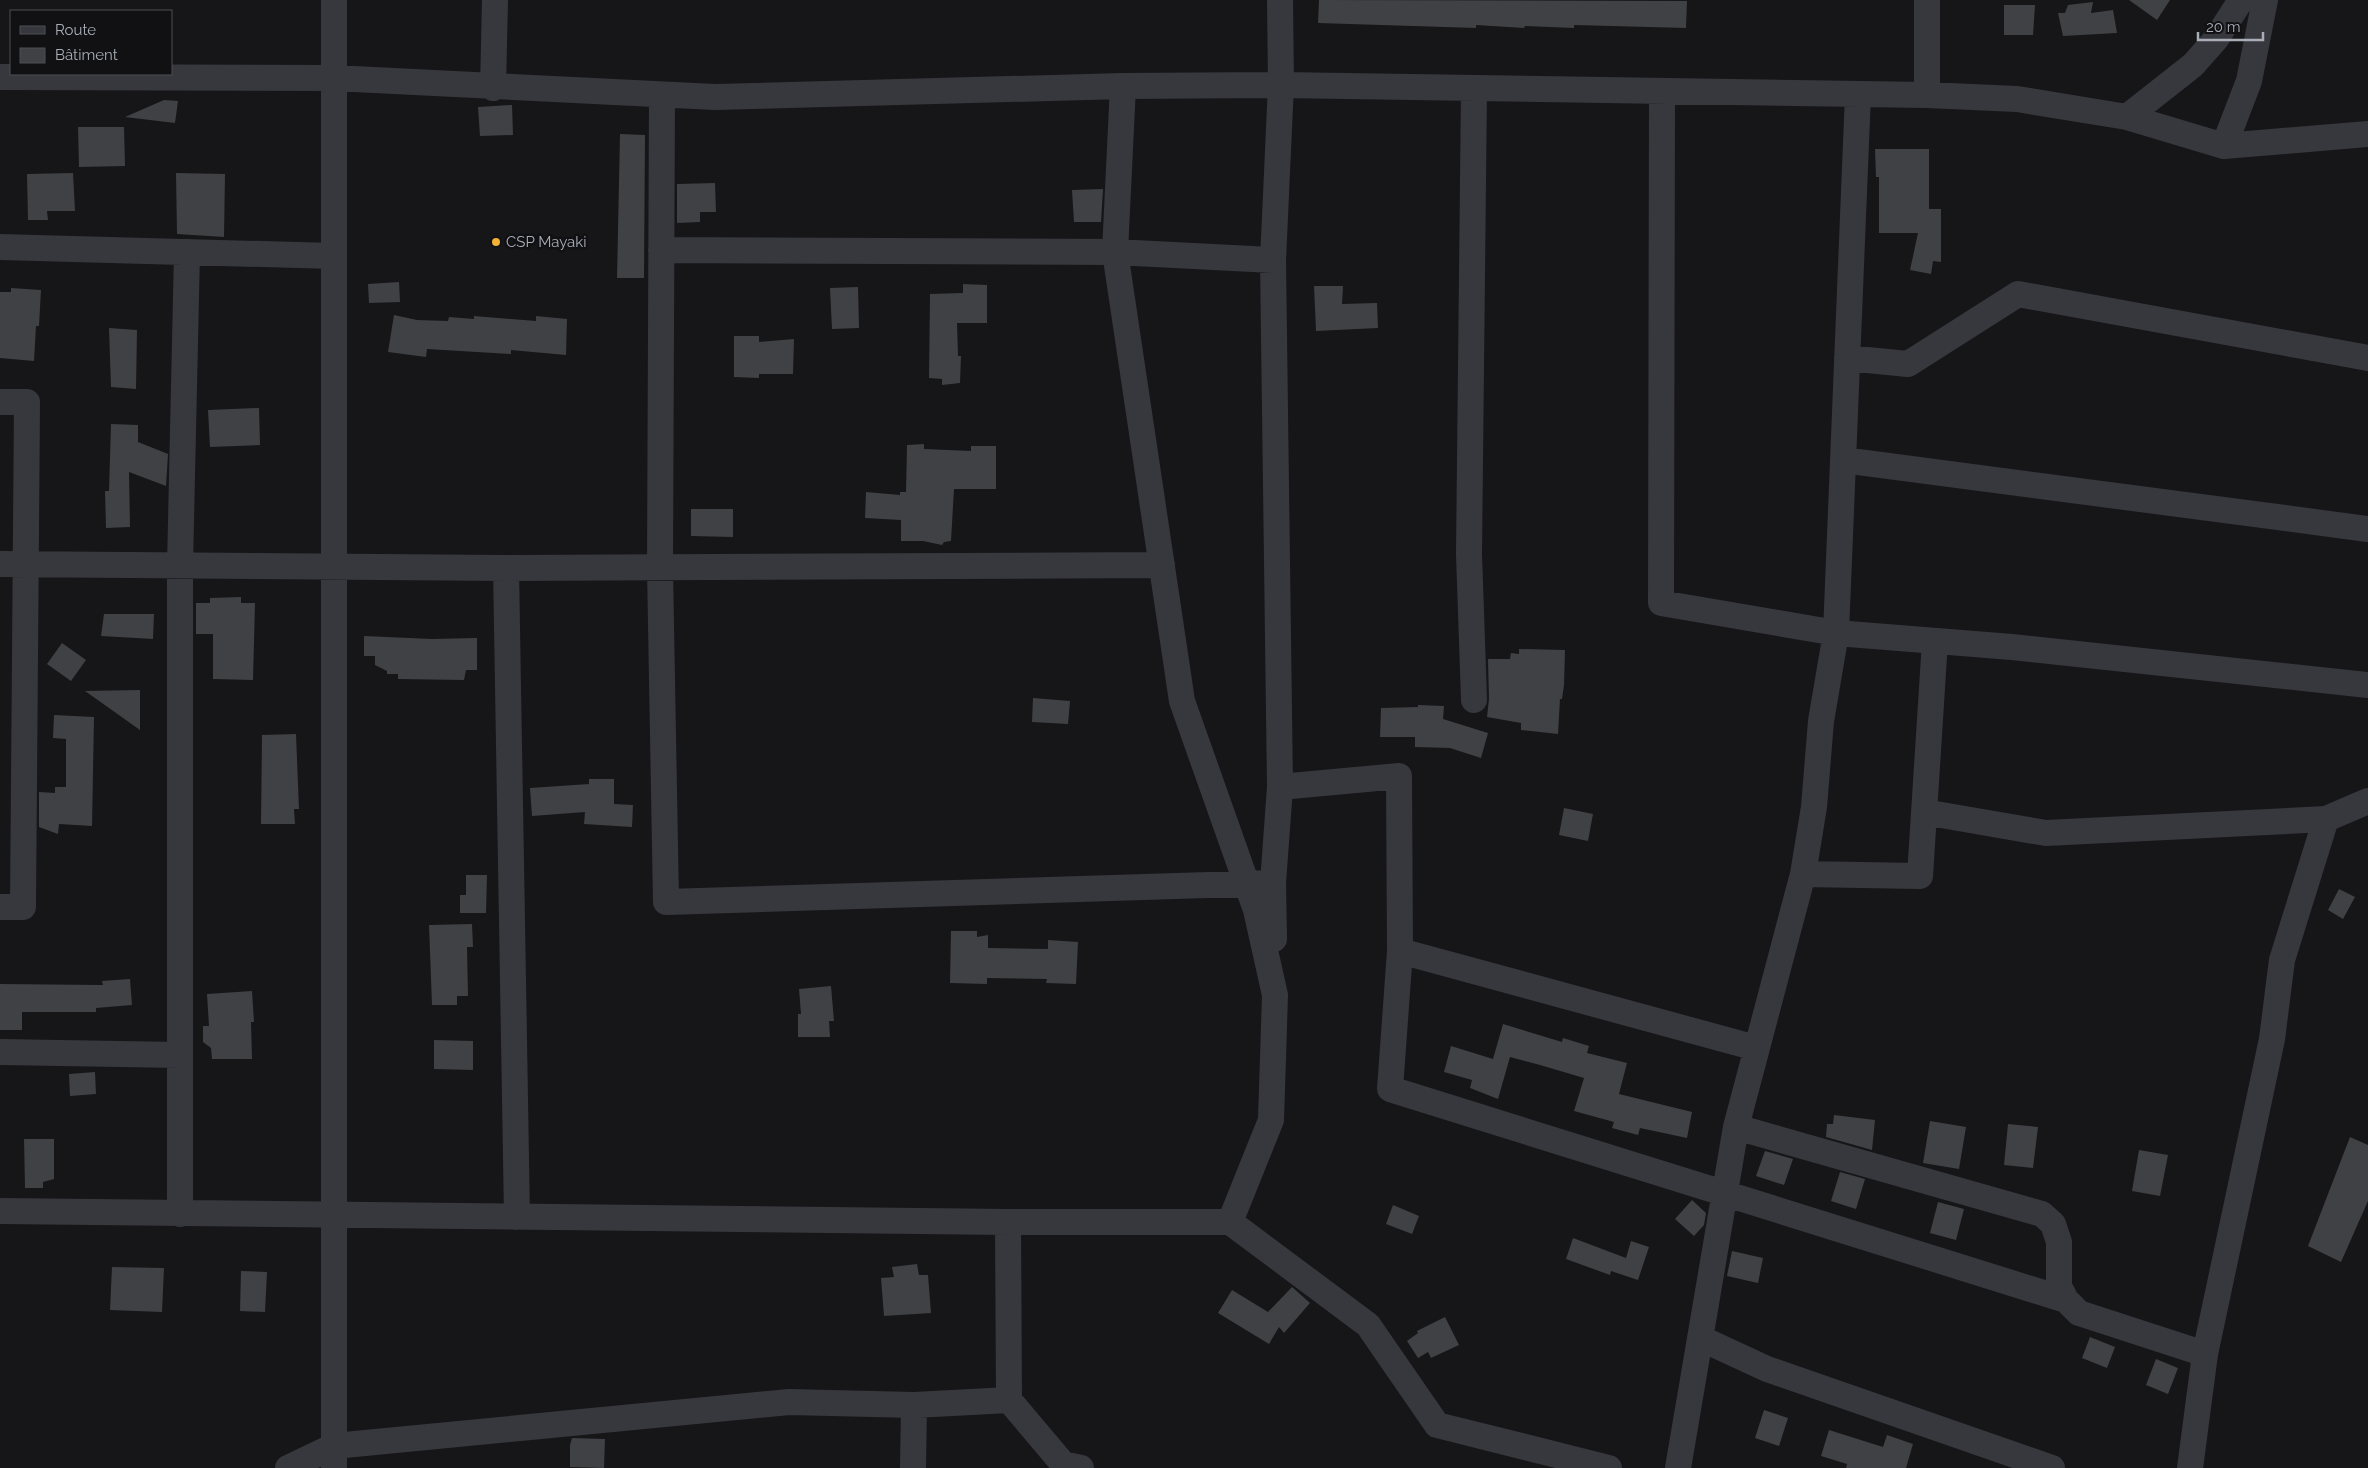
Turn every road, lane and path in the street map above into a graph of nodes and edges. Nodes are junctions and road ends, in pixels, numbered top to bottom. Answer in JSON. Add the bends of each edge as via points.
{"nodes":[{"id":1,"x":334,"y":0,"type":"edge"},
{"id":2,"x":496,"y":0,"type":"edge"},
{"id":3,"x":1280,"y":0,"type":"edge"},
{"id":4,"x":1927,"y":0,"type":"edge"},
{"id":5,"x":2241,"y":0,"type":"edge"},
{"id":6,"x":2266,"y":0,"type":"edge"},
{"id":7,"x":0,"y":77,"type":"edge"},
{"id":8,"x":334,"y":78,"type":"junction"},
{"id":9,"x":1281,"y":85,"type":"junction"},
{"id":10,"x":1123,"y":86,"type":"junction"},
{"id":11,"x":493,"y":88,"type":"junction"},
{"id":12,"x":1474,"y":88,"type":"junction"},
{"id":13,"x":1662,"y":91,"type":"junction"},
{"id":14,"x":1858,"y":94,"type":"junction"},
{"id":15,"x":662,"y":95,"type":"junction"},
{"id":16,"x":1927,"y":95,"type":"junction"},
{"id":17,"x":2127,"y":117,"type":"junction"},
{"id":18,"x":2368,"y":134,"type":"edge"},
{"id":19,"x":2224,"y":146,"type":"junction"},
{"id":20,"x":0,"y":247,"type":"edge"},
{"id":21,"x":661,"y":250,"type":"junction"},
{"id":22,"x":187,"y":252,"type":"junction"},
{"id":23,"x":1115,"y":252,"type":"junction"},
{"id":24,"x":334,"y":256,"type":"junction"},
{"id":25,"x":1273,"y":260,"type":"junction"},
{"id":26,"x":1847,"y":358,"type":"junction"},
{"id":27,"x":2368,"y":358,"type":"edge"},
{"id":28,"x":0,"y":402,"type":"edge"},
{"id":29,"x":1843,"y":460,"type":"junction"},
{"id":30,"x":2368,"y":529,"type":"edge"},
{"id":31,"x":0,"y":564,"type":"edge"},
{"id":32,"x":26,"y":564,"type":"junction"},
{"id":33,"x":1162,"y":564,"type":"junction"},
{"id":34,"x":180,"y":566,"type":"junction"},
{"id":35,"x":334,"y":568,"type":"junction"},
{"id":36,"x":506,"y":568,"type":"junction"},
{"id":37,"x":660,"y":568,"type":"junction"},
{"id":38,"x":1836,"y":633,"type":"junction"},
{"id":39,"x":1936,"y":641,"type":"junction"},
{"id":40,"x":2368,"y":685,"type":"edge"},
{"id":41,"x":1474,"y":700,"type":"dead end"},
{"id":42,"x":1280,"y":786,"type":"junction"},
{"id":43,"x":2368,"y":801,"type":"edge"},
{"id":44,"x":1924,"y":812,"type":"junction"},
{"id":45,"x":2326,"y":819,"type":"junction"},
{"id":46,"x":1803,"y":874,"type":"junction"},
{"id":47,"x":1273,"y":883,"type":"junction"},
{"id":48,"x":1247,"y":884,"type":"junction"},
{"id":49,"x":0,"y":907,"type":"edge"},
{"id":50,"x":1400,"y":950,"type":"junction"},
{"id":51,"x":1276,"y":995,"type":"junction"},
{"id":52,"x":1756,"y":1048,"type":"junction"},
{"id":53,"x":0,"y":1052,"type":"edge"},
{"id":54,"x":180,"y":1055,"type":"junction"},
{"id":55,"x":1736,"y":1127,"type":"junction"},
{"id":56,"x":1725,"y":1192,"type":"junction"},
{"id":57,"x":0,"y":1211,"type":"edge"},
{"id":58,"x":180,"y":1214,"type":"junction"},
{"id":59,"x":334,"y":1216,"type":"junction"},
{"id":60,"x":518,"y":1217,"type":"junction"},
{"id":61,"x":1008,"y":1222,"type":"junction"},
{"id":62,"x":1230,"y":1222,"type":"junction"},
{"id":63,"x":2066,"y":1300,"type":"junction"},
{"id":64,"x":1700,"y":1338,"type":"junction"},
{"id":65,"x":2205,"y":1354,"type":"junction"},
{"id":66,"x":1009,"y":1400,"type":"junction"},
{"id":67,"x":914,"y":1405,"type":"junction"},
{"id":68,"x":334,"y":1457,"type":"edge"},
{"id":69,"x":288,"y":1468,"type":"edge"},
{"id":70,"x":914,"y":1468,"type":"edge"},
{"id":71,"x":1080,"y":1468,"type":"edge"},
{"id":72,"x":1610,"y":1468,"type":"edge"},
{"id":73,"x":1678,"y":1468,"type":"edge"},
{"id":74,"x":2052,"y":1468,"type":"edge"},
{"id":75,"x":2190,"y":1468,"type":"edge"}],
"edges":[{"from":1,"to":8,"type":"street"},
{"from":2,"to":11,"type":"street"},
{"from":3,"to":9,"type":"street"},
{"from":4,"to":16,"type":"street"},
{"from":5,"to":17,"type":"street","via":[[2216,39],[2193,65]]},
{"from":6,"to":19,"type":"street","via":[[2249,81]]},
{"from":7,"to":8,"type":"street"},
{"from":8,"to":11,"type":"street"},
{"from":8,"to":24,"type":"street"},
{"from":9,"to":10,"type":"street"},
{"from":9,"to":12,"type":"street"},
{"from":9,"to":25,"type":"street"},
{"from":10,"to":15,"type":"street","via":[[715,97]]},
{"from":10,"to":23,"type":"street"},
{"from":11,"to":15,"type":"street"},
{"from":12,"to":13,"type":"street"},
{"from":12,"to":41,"type":"street","via":[[1468,554]]},
{"from":13,"to":14,"type":"street"},
{"from":13,"to":38,"type":"street","via":[[1661,604]]},
{"from":14,"to":16,"type":"street"},
{"from":14,"to":26,"type":"street"},
{"from":15,"to":21,"type":"street"},
{"from":16,"to":17,"type":"street","via":[[2017,99]]},
{"from":17,"to":19,"type":"street"},
{"from":18,"to":19,"type":"street"},
{"from":20,"to":22,"type":"street"},
{"from":21,"to":23,"type":"street"},
{"from":21,"to":37,"type":"street"},
{"from":22,"to":24,"type":"street"},
{"from":22,"to":34,"type":"street"},
{"from":23,"to":25,"type":"street"},
{"from":23,"to":33,"type":"street"},
{"from":24,"to":35,"type":"street"},
{"from":25,"to":42,"type":"street"},
{"from":26,"to":27,"type":"street","via":[[1908,364],[2018,294]]},
{"from":26,"to":29,"type":"street"},
{"from":28,"to":32,"type":"street","via":[[27,402]]},
{"from":29,"to":30,"type":"street"},
{"from":29,"to":38,"type":"street"},
{"from":31,"to":32,"type":"street"},
{"from":32,"to":34,"type":"street"},
{"from":32,"to":49,"type":"street","via":[[23,907]]},
{"from":33,"to":37,"type":"street"},
{"from":33,"to":48,"type":"street","via":[[1182,701]]},
{"from":34,"to":35,"type":"street"},
{"from":34,"to":54,"type":"street"},
{"from":35,"to":36,"type":"street"},
{"from":35,"to":59,"type":"street"},
{"from":36,"to":37,"type":"street"},
{"from":36,"to":60,"type":"street"},
{"from":37,"to":48,"type":"street","via":[[666,902]]},
{"from":38,"to":39,"type":"street"},
{"from":38,"to":46,"type":"street","via":[[1821,721],[1814,807]]},
{"from":39,"to":40,"type":"street","via":[[2012,646]]},
{"from":39,"to":44,"type":"street"},
{"from":42,"to":47,"type":"street"},
{"from":42,"to":50,"type":"street","via":[[1400,776]]},
{"from":43,"to":45,"type":"street"},
{"from":44,"to":45,"type":"street","via":[[2046,833]]},
{"from":44,"to":46,"type":"street","via":[[1920,876]]},
{"from":45,"to":65,"type":"street","via":[[2282,960],[2272,1039]]},
{"from":46,"to":52,"type":"street"},
{"from":47,"to":48,"type":"street"},
{"from":47,"to":51,"type":"street"},
{"from":48,"to":51,"type":"street"},
{"from":50,"to":52,"type":"street"},
{"from":50,"to":56,"type":"street","via":[[1390,1089]]},
{"from":51,"to":62,"type":"street","via":[[1271,1120]]},
{"from":52,"to":55,"type":"street"},
{"from":53,"to":54,"type":"street"},
{"from":54,"to":58,"type":"street"},
{"from":55,"to":56,"type":"street"},
{"from":55,"to":63,"type":"street","via":[[2042,1214],[2053,1224],[2059,1242],[2059,1286]]},
{"from":56,"to":63,"type":"street"},
{"from":56,"to":64,"type":"street"},
{"from":57,"to":58,"type":"street"},
{"from":58,"to":59,"type":"street"},
{"from":59,"to":60,"type":"street"},
{"from":59,"to":68,"type":"street"},
{"from":60,"to":61,"type":"street"},
{"from":61,"to":62,"type":"street"},
{"from":61,"to":66,"type":"street"},
{"from":62,"to":72,"type":"street","via":[[1368,1325],[1436,1425]]},
{"from":63,"to":65,"type":"street","via":[[2078,1313],[2106,1324]]},
{"from":64,"to":73,"type":"street"},
{"from":64,"to":74,"type":"street","via":[[1766,1369]]},
{"from":65,"to":75,"type":"street"},
{"from":66,"to":67,"type":"street"},
{"from":66,"to":71,"type":"street","via":[[1063,1464]]},
{"from":67,"to":68,"type":"street","via":[[789,1402]]},
{"from":67,"to":70,"type":"street"},
{"from":68,"to":69,"type":"street"}]}
